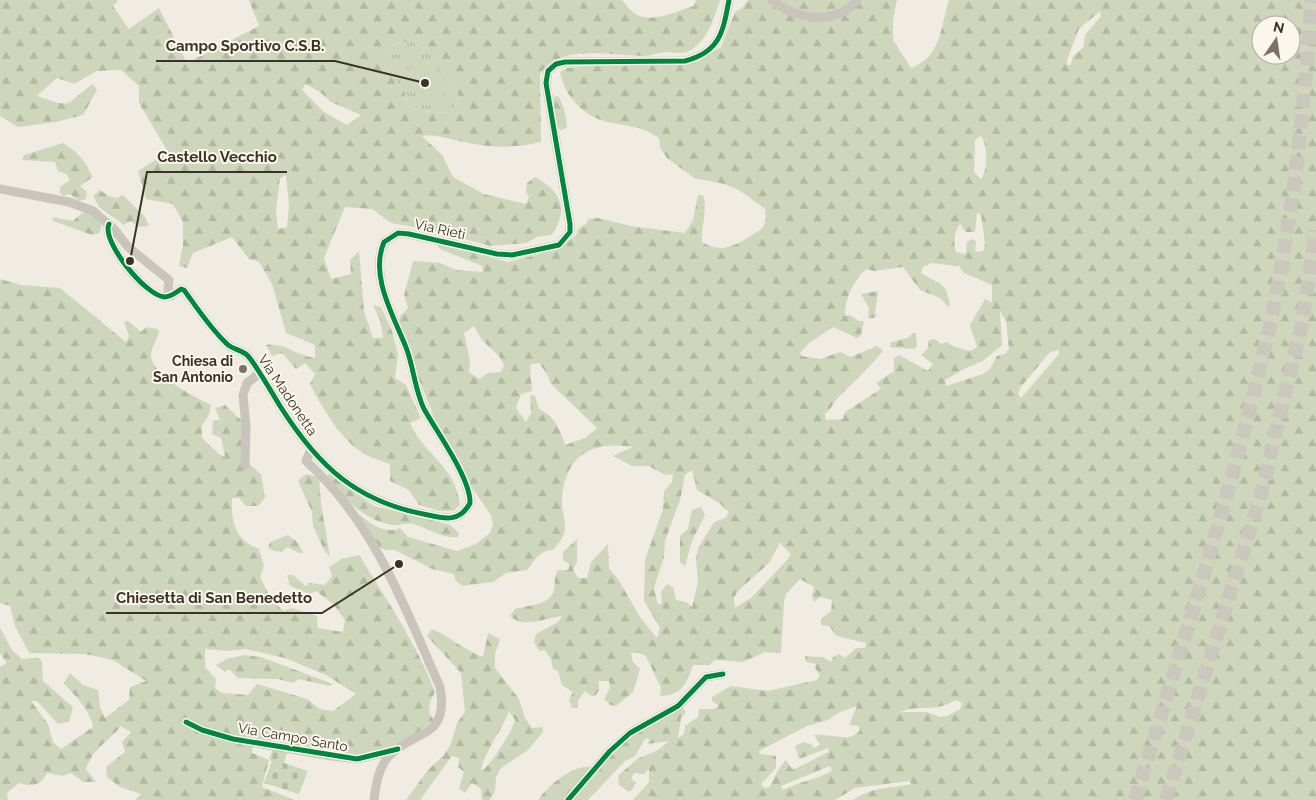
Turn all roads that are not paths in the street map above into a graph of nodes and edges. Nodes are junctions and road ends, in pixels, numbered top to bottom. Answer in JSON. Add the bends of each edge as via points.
{"nodes":[{"id":1,"x":729,"y":0,"type":"edge"},
{"id":2,"x":772,"y":0,"type":"edge"},
{"id":3,"x":857,"y":0,"type":"edge"},
{"id":4,"x":0,"y":188,"type":"edge"},
{"id":5,"x":109,"y":224,"type":"junction"},
{"id":6,"x":171,"y":296,"type":"junction"},
{"id":7,"x":259,"y":374,"type":"junction"},
{"id":8,"x":311,"y":449,"type":"junction"},
{"id":9,"x":245,"y":465,"type":"dead end"},
{"id":10,"x":723,"y":674,"type":"dead end"},
{"id":11,"x":186,"y":722,"type":"dead end"},
{"id":12,"x":398,"y":749,"type":"junction"},
{"id":13,"x":374,"y":800,"type":"edge"},
{"id":14,"x":568,"y":800,"type":"edge"}],
"edges":[{"from":1,"to":8,"type":"street","name":"Via Rieti","via":[[719,40],[696,58],[685,61],[565,62],[548,71],[546,83],[570,224],[570,232],[559,245],[512,255],[398,232],[384,242],[380,259],[388,305],[407,351],[423,406],[468,487],[470,503],[464,514],[450,519],[434,517],[377,502],[344,482]]},
{"from":2,"to":3,"type":"street","via":[[805,16],[830,18],[841,14]]},
{"from":4,"to":5,"type":"street","via":[[69,202],[92,211]]},
{"from":5,"to":6,"type":"street","via":[[128,247],[169,280]]},
{"from":5,"to":6,"type":"street","via":[[108,231],[117,253],[133,275],[160,296]]},
{"from":6,"to":7,"type":"street","name":"Via Madonetta","via":[[184,290],[212,328],[228,345],[247,355]]},
{"from":7,"to":8,"type":"street","name":"Via Madonetta"},
{"from":7,"to":9,"type":"street","via":[[247,383],[243,395]]},
{"from":8,"to":12,"type":"street","via":[[306,461],[376,546],[440,687],[442,710],[438,722]]},
{"from":10,"to":14,"type":"street","via":[[706,677],[678,706],[630,734],[610,751]]},
{"from":11,"to":12,"type":"street","name":"Via Campo Santo","via":[[233,739],[357,760]]},
{"from":12,"to":13,"type":"street","via":[[383,766]]}]}
